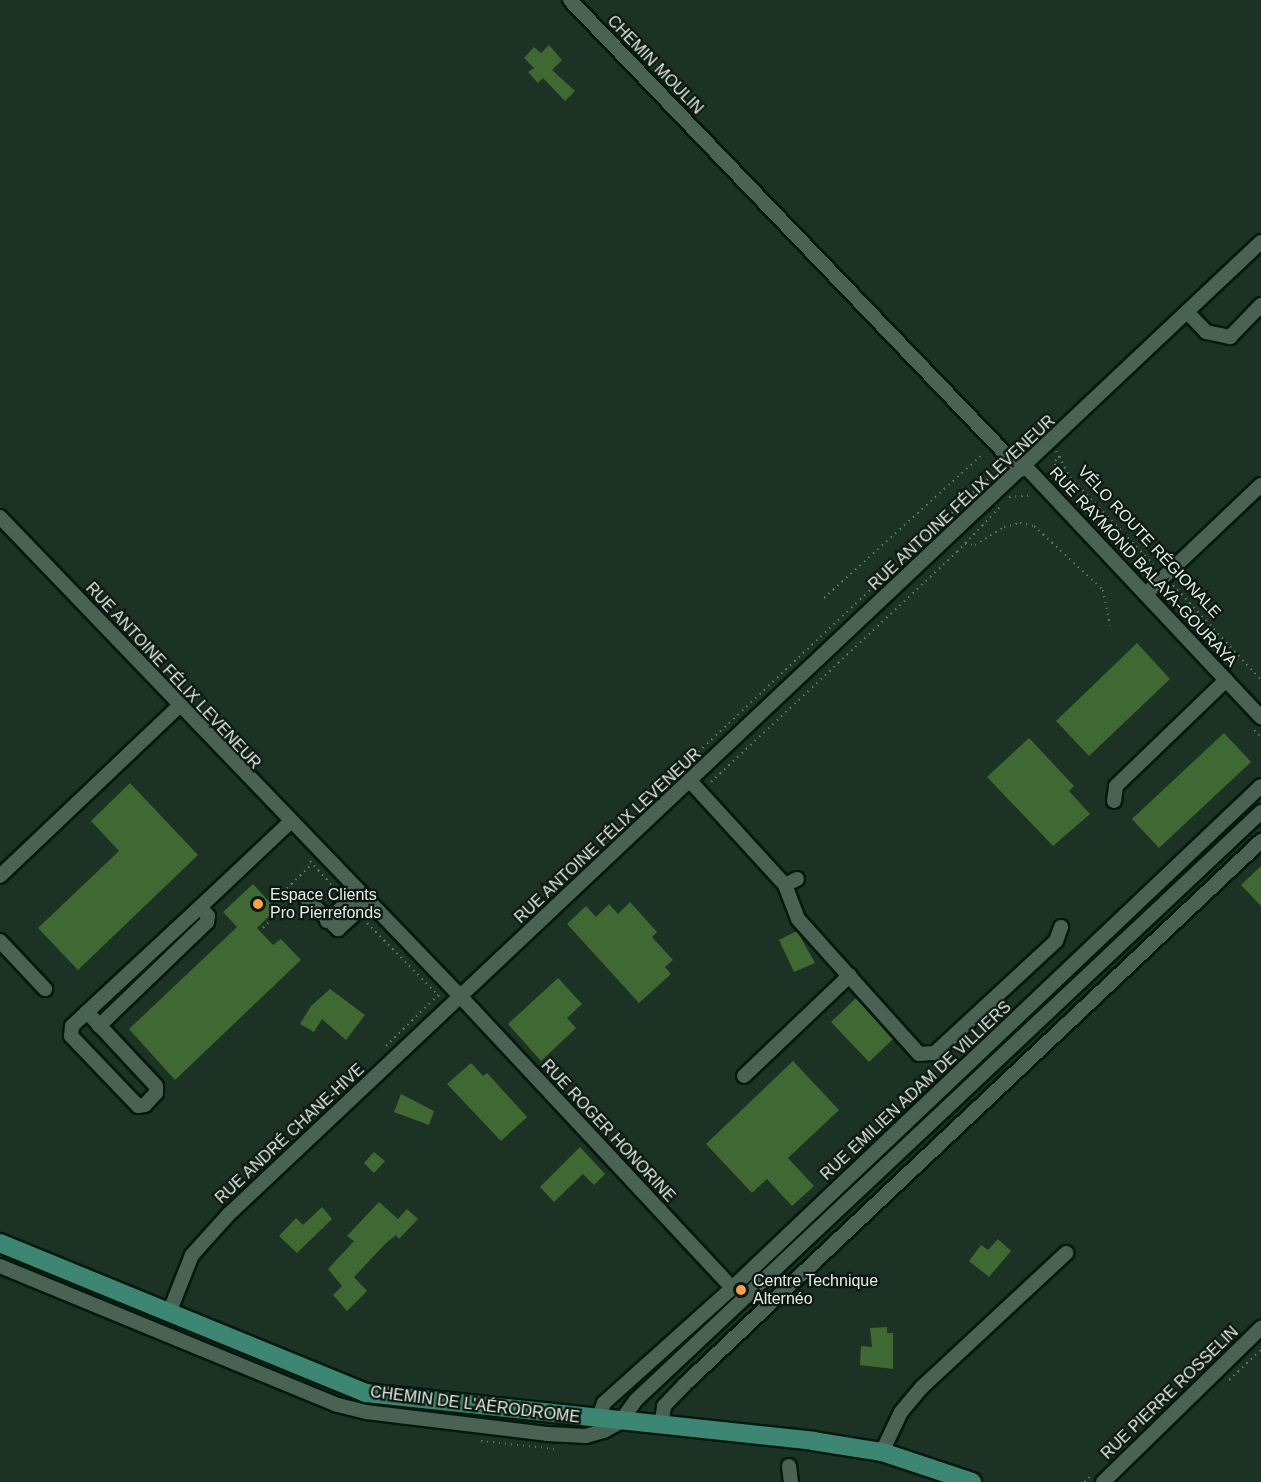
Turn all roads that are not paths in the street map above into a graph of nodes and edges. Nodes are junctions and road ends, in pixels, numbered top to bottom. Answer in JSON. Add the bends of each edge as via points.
{"nodes":[{"id":1,"x":573,"y":1,"type":"edge"},
{"id":2,"x":1261,"y":242,"type":"edge"},
{"id":3,"x":1261,"y":305,"type":"edge"},
{"id":4,"x":1187,"y":312,"type":"junction"},
{"id":5,"x":995,"y":443,"type":"joint"},
{"id":6,"x":1023,"y":468,"type":"junction"},
{"id":7,"x":1261,"y":485,"type":"edge"},
{"id":8,"x":0,"y":517,"type":"edge"},
{"id":9,"x":1147,"y":593,"type":"junction"},
{"id":10,"x":1226,"y":680,"type":"junction"},
{"id":11,"x":178,"y":706,"type":"junction"},
{"id":12,"x":1257,"y":723,"type":"edge"},
{"id":13,"x":1261,"y":786,"type":"edge"},
{"id":14,"x":695,"y":787,"type":"junction"},
{"id":15,"x":1114,"y":801,"type":"dead end"},
{"id":16,"x":1261,"y":812,"type":"edge"},
{"id":17,"x":289,"y":823,"type":"junction"},
{"id":18,"x":1261,"y":841,"type":"edge"},
{"id":19,"x":0,"y":876,"type":"edge"},
{"id":20,"x":306,"y":898,"type":"dead end"},
{"id":21,"x":362,"y":898,"type":"junction"},
{"id":22,"x":200,"y":907,"type":"junction"},
{"id":23,"x":1062,"y":927,"type":"dead end"},
{"id":24,"x":0,"y":941,"type":"edge"},
{"id":25,"x":850,"y":975,"type":"junction"},
{"id":26,"x":45,"y":989,"type":"dead end"},
{"id":27,"x":460,"y":996,"type":"junction"},
{"id":28,"x":87,"y":1012,"type":"junction"},
{"id":29,"x":99,"y":1026,"type":"junction"},
{"id":30,"x":744,"y":1076,"type":"dead end"},
{"id":31,"x":0,"y":1243,"type":"edge"},
{"id":32,"x":1066,"y":1253,"type":"dead end"},
{"id":33,"x":0,"y":1266,"type":"edge"},
{"id":34,"x":732,"y":1288,"type":"junction"},
{"id":35,"x":169,"y":1313,"type":"junction"},
{"id":36,"x":1261,"y":1328,"type":"edge"},
{"id":37,"x":663,"y":1377,"type":"junction"},
{"id":38,"x":664,"y":1406,"type":"junction"},
{"id":39,"x":598,"y":1420,"type":"junction"},
{"id":40,"x":620,"y":1422,"type":"junction"},
{"id":41,"x":660,"y":1426,"type":"junction"},
{"id":42,"x":882,"y":1452,"type":"junction"},
{"id":43,"x":789,"y":1466,"type":"dead end"},
{"id":44,"x":791,"y":1482,"type":"edge"},
{"id":45,"x":972,"y":1482,"type":"edge"},
{"id":46,"x":1102,"y":1482,"type":"edge"}],
"edges":[{"from":1,"to":5,"type":"street","name":"CHEMIN MOULIN"},
{"from":2,"to":4,"type":"street","name":"RUE ANTOINE FÉLIX LEVENEUR"},
{"from":3,"to":4,"type":"street","via":[[1230,337],[1206,332]]},
{"from":4,"to":6,"type":"street","name":"RUE ANTOINE FÉLIX LEVENEUR"},
{"from":5,"to":6,"type":"street","name":"RUE RAYMOND BALAYA-GOURAYA"},
{"from":6,"to":9,"type":"street","name":"RUE RAYMOND BALAYA-GOURAYA"},
{"from":6,"to":14,"type":"street","name":"RUE ANTOINE FÉLIX LEVENEUR"},
{"from":7,"to":9,"type":"street","via":[[1162,571]]},
{"from":8,"to":11,"type":"street","name":"RUE ANTOINE FÉLIX LEVENEUR"},
{"from":9,"to":10,"type":"street","name":"RUE RAYMOND BALAYA-GOURAYA"},
{"from":10,"to":12,"type":"street","name":"RUE RAYMOND BALAYA-GOURAYA"},
{"from":10,"to":15,"type":"street","via":[[1116,786]]},
{"from":11,"to":17,"type":"street","name":"RUE ANTOINE FÉLIX LEVENEUR"},
{"from":11,"to":19,"type":"street"},
{"from":13,"to":34,"type":"street","name":"RUE EMILIEN ADAM DE VILLIERS"},
{"from":14,"to":25,"type":"street","via":[[791,882],[798,919]]},
{"from":14,"to":27,"type":"street","name":"RUE ANTOINE FÉLIX LEVENEUR"},
{"from":16,"to":37,"type":"street"},
{"from":17,"to":21,"type":"street","name":"RUE ANTOINE FÉLIX LEVENEUR"},
{"from":17,"to":22,"type":"street"},
{"from":18,"to":38,"type":"street"},
{"from":20,"to":21,"type":"street","via":[[327,921]]},
{"from":21,"to":27,"type":"street","name":"RUE ANTOINE FÉLIX LEVENEUR"},
{"from":22,"to":28,"type":"street"},
{"from":22,"to":29,"type":"street","via":[[208,916],[207,921]]},
{"from":23,"to":25,"type":"street","via":[[1056,941],[935,1053],[919,1054]]},
{"from":24,"to":26,"type":"street"},
{"from":25,"to":30,"type":"street"},
{"from":27,"to":34,"type":"street","name":"RUE ROGER HONORINE"},
{"from":27,"to":35,"type":"street","name":"RUE ANDRÉ CHANE-HIVE","via":[[201,1242]]},
{"from":28,"to":29,"type":"street"},
{"from":28,"to":29,"type":"street","via":[[72,1026],[71,1036],[138,1106],[145,1105],[156,1093],[156,1086]]},
{"from":31,"to":35,"type":"main road","name":"CHEMIN DE L'AÉRODROME"},
{"from":32,"to":42,"type":"street","via":[[922,1387],[901,1413]]},
{"from":33,"to":40,"type":"street","via":[[338,1405],[366,1412],[547,1434],[586,1436]]},
{"from":34,"to":39,"type":"street","name":"RUE EMILIEN ADAM DE VILLIERS","via":[[604,1403]]},
{"from":35,"to":39,"type":"main road","name":"CHEMIN DE L'AÉRODROME","via":[[366,1393]]},
{"from":36,"to":46,"type":"street","name":"RUE PIERRE ROSSELIN"},
{"from":37,"to":38,"type":"street"},
{"from":37,"to":40,"type":"street"},
{"from":38,"to":41,"type":"street"},
{"from":39,"to":40,"type":"main road","name":"CHEMIN DE L'AÉRODROME"},
{"from":40,"to":41,"type":"main road","name":"CHEMIN DE L'AÉRODROME"},
{"from":41,"to":42,"type":"main road","name":"CHEMIN DE L'AÉRODROME"},
{"from":42,"to":45,"type":"main road","name":"CHEMIN DE L'AÉRODROME"},
{"from":43,"to":44,"type":"street"}]}
